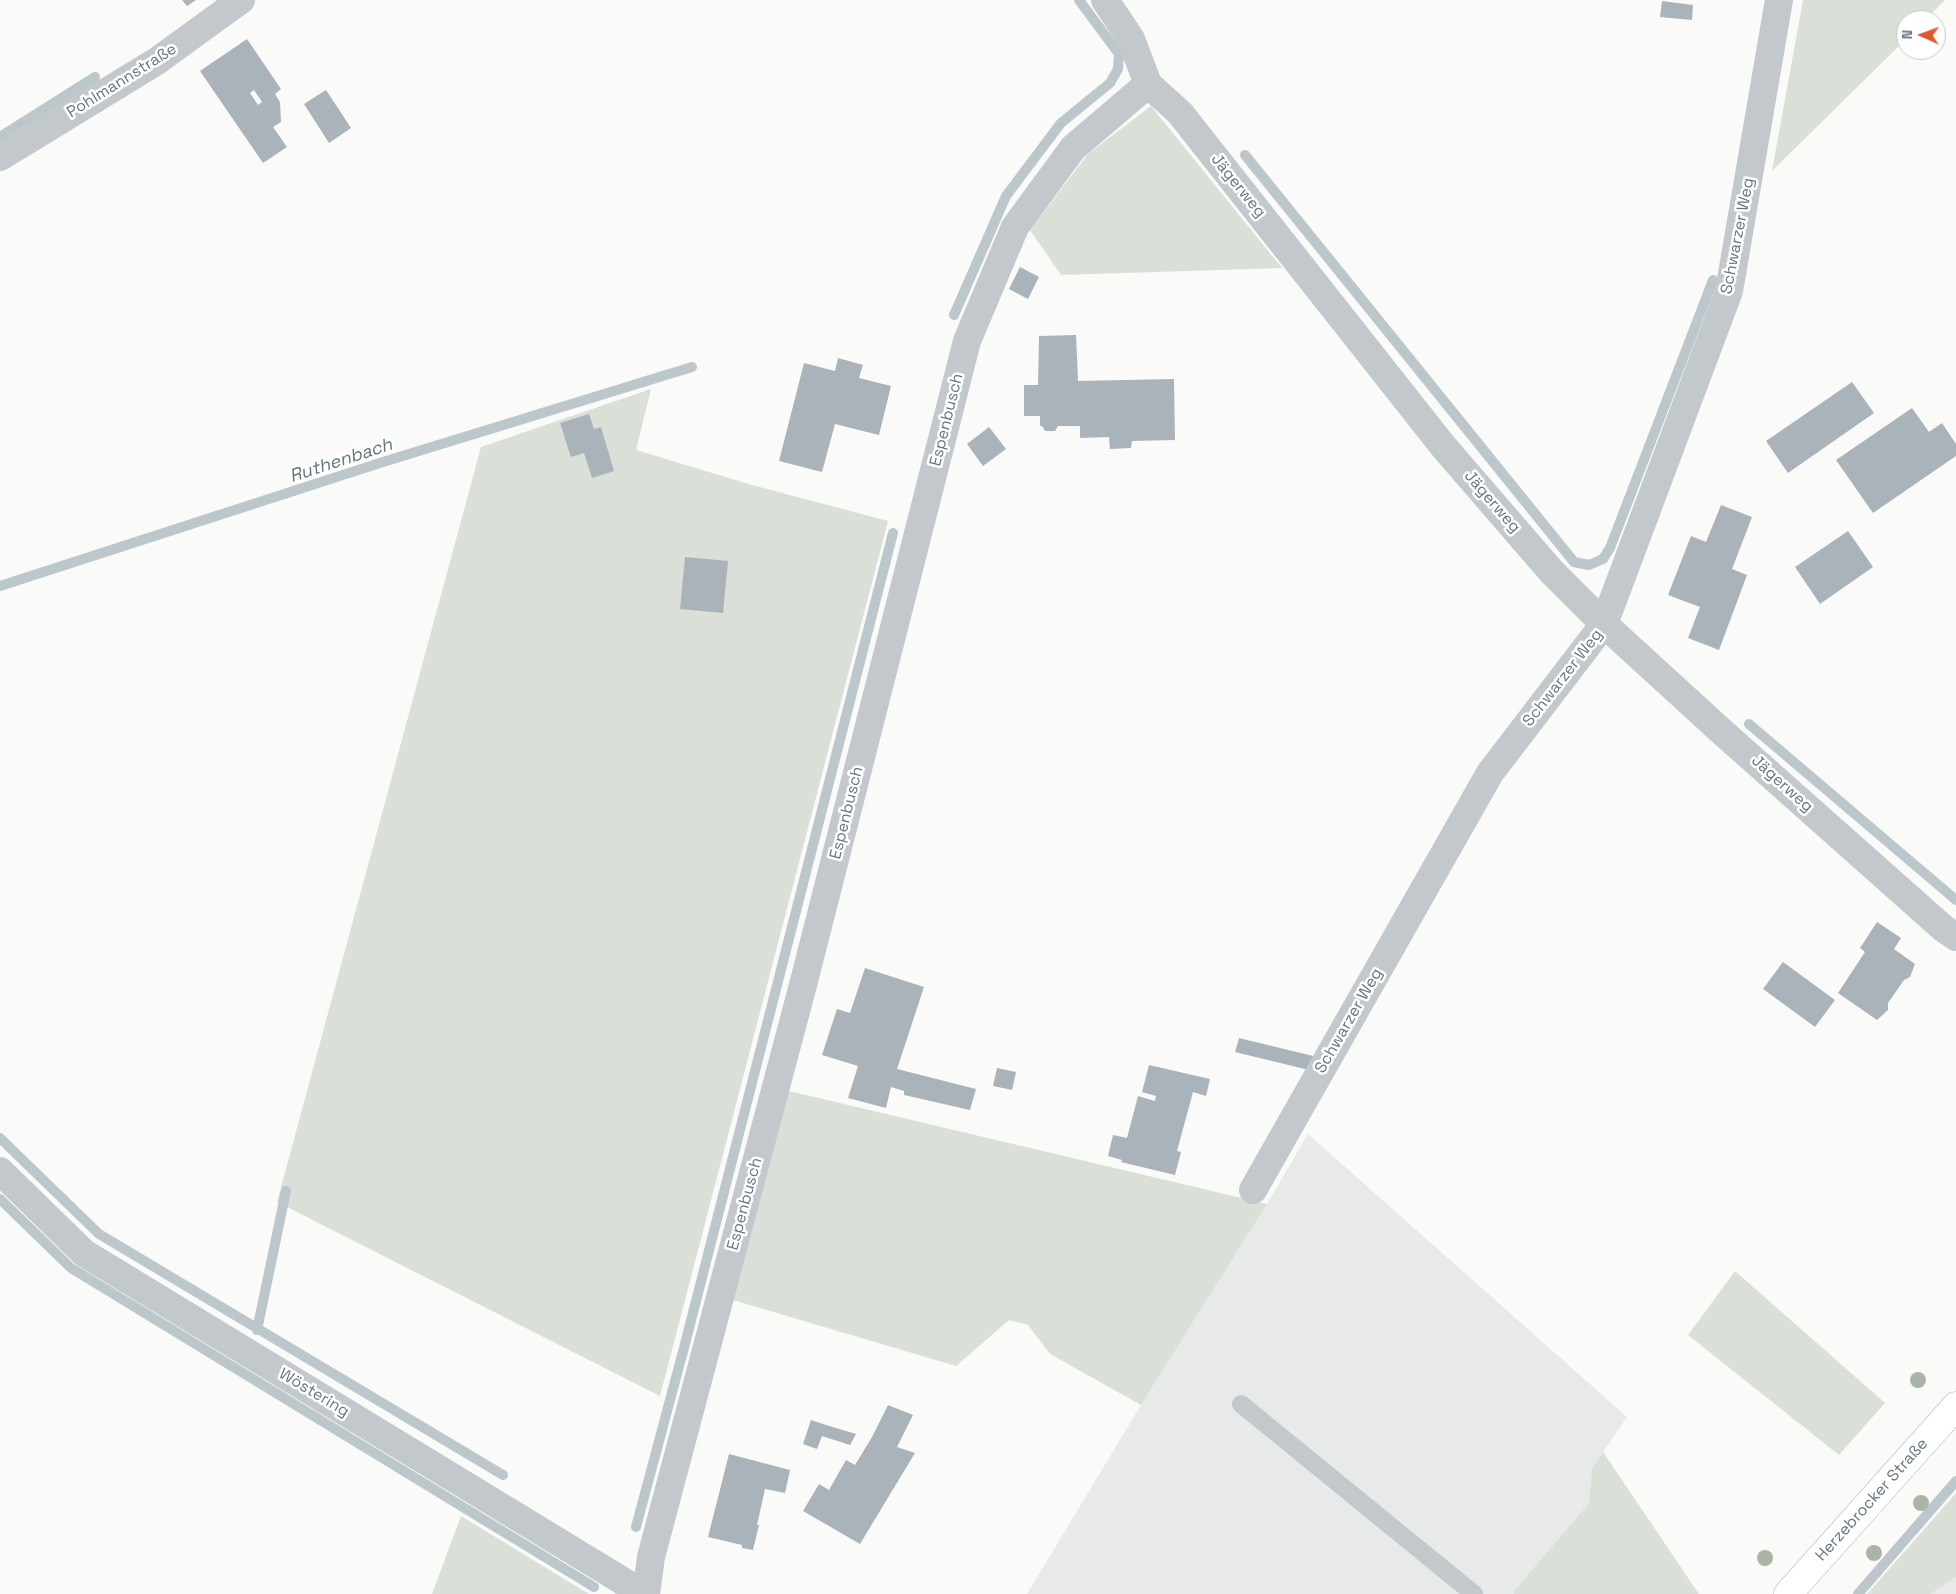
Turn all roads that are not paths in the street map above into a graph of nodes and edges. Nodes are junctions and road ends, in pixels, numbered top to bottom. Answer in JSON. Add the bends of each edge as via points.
{"nodes":[{"id":1,"x":242,"y":0,"type":"edge"},
{"id":2,"x":1105,"y":0,"type":"edge"},
{"id":3,"x":1779,"y":0,"type":"edge"},
{"id":4,"x":1148,"y":84,"type":"junction"},
{"id":5,"x":0,"y":158,"type":"edge"},
{"id":6,"x":1604,"y":624,"type":"junction"},
{"id":7,"x":1956,"y":937,"type":"edge"},
{"id":8,"x":0,"y":1171,"type":"edge"},
{"id":9,"x":1253,"y":1190,"type":"dead end"},
{"id":10,"x":1241,"y":1404,"type":"dead end"},
{"id":11,"x":1956,"y":1406,"type":"edge"},
{"id":12,"x":645,"y":1594,"type":"edge"},
{"id":13,"x":1474,"y":1594,"type":"edge"},
{"id":14,"x":1788,"y":1594,"type":"edge"}],
"edges":[{"from":1,"to":5,"type":"street","name":"Pohlmannstraße","via":[[157,61]]},
{"from":2,"to":4,"type":"street","name":"Jägerweg","via":[[1131,39]]},
{"from":3,"to":6,"type":"street","name":"Schwarzer Weg","via":[[1729,291]]},
{"from":4,"to":6,"type":"street","name":"Jägerweg","via":[[1180,113],[1443,446],[1551,571]]},
{"from":4,"to":12,"type":"street","name":"Espenbusch","via":[[1073,148],[1015,226],[967,340],[806,975],[651,1557]]},
{"from":6,"to":7,"type":"street","name":"Jägerweg"},
{"from":6,"to":9,"type":"street","name":"Schwarzer Weg","via":[[1490,773]]},
{"from":8,"to":12,"type":"street","name":"Wöstering","via":[[84,1253]]},
{"from":10,"to":13,"type":"lane"},
{"from":11,"to":14,"type":"main road","name":"Herzebrocker Straße"}]}
